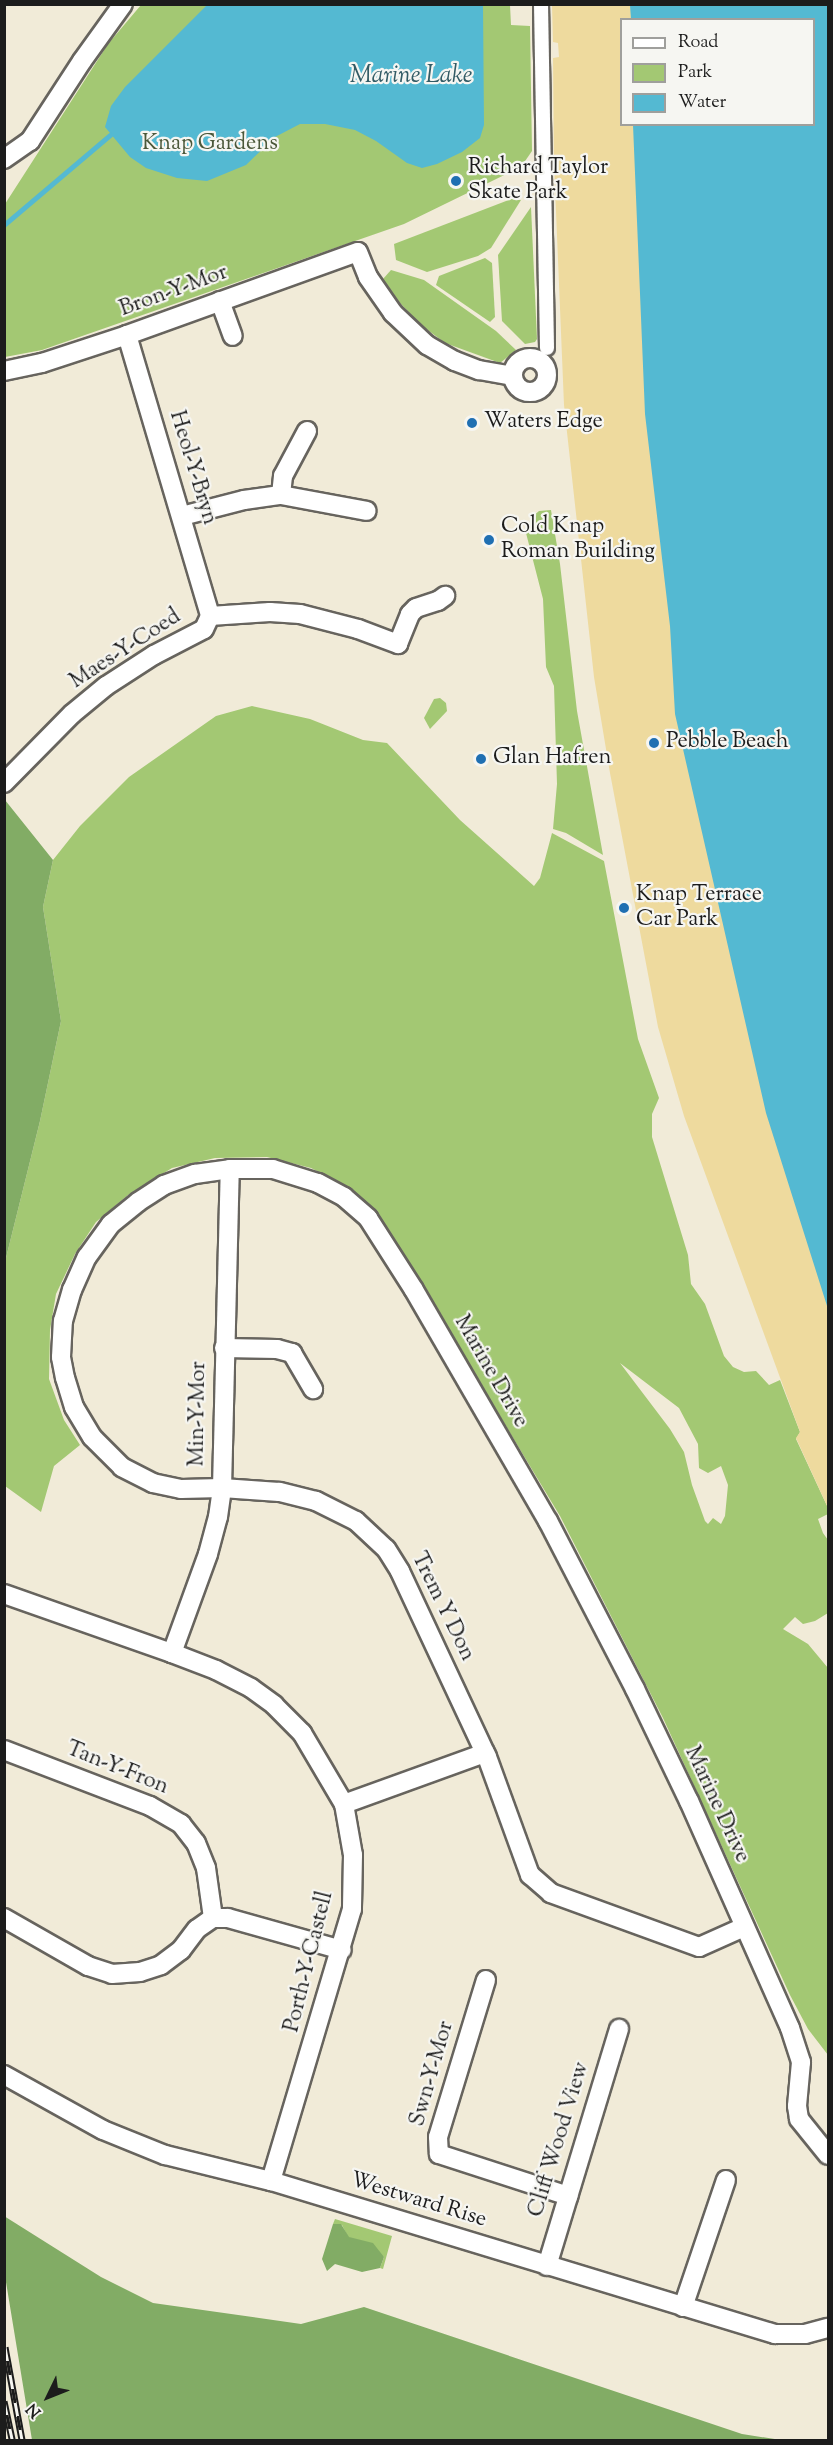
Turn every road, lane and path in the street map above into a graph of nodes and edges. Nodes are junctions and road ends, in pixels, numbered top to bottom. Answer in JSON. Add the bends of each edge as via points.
{"nodes":[{"id":1,"x":123,"y":4,"type":"edge"},
{"id":2,"x":541,"y":4,"type":"edge"},
{"id":3,"x":4,"y":159,"type":"edge"},
{"id":4,"x":220,"y":301,"type":"junction"},
{"id":5,"x":127,"y":334,"type":"junction"},
{"id":6,"x":233,"y":336,"type":"dead end"},
{"id":7,"x":547,"y":348,"type":"dead end"},
{"id":8,"x":4,"y":371,"type":"edge"},
{"id":9,"x":512,"y":376,"type":"dead end"},
{"id":10,"x":307,"y":431,"type":"dead end"},
{"id":11,"x":281,"y":495,"type":"junction"},
{"id":12,"x":367,"y":511,"type":"dead end"},
{"id":13,"x":182,"y":516,"type":"junction"},
{"id":14,"x":445,"y":596,"type":"dead end"},
{"id":15,"x":210,"y":616,"type":"junction"},
{"id":16,"x":4,"y":783,"type":"edge"},
{"id":17,"x":230,"y":1169,"type":"junction"},
{"id":18,"x":224,"y":1348,"type":"junction"},
{"id":19,"x":313,"y":1389,"type":"dead end"},
{"id":20,"x":222,"y":1488,"type":"junction"},
{"id":21,"x":4,"y":1594,"type":"edge"},
{"id":22,"x":172,"y":1653,"type":"junction"},
{"id":23,"x":4,"y":1750,"type":"edge"},
{"id":24,"x":485,"y":1753,"type":"junction"},
{"id":25,"x":344,"y":1804,"type":"junction"},
{"id":26,"x":4,"y":1918,"type":"edge"},
{"id":27,"x":213,"y":1918,"type":"junction"},
{"id":28,"x":744,"y":1927,"type":"junction"},
{"id":29,"x":342,"y":1950,"type":"junction"},
{"id":30,"x":486,"y":1980,"type":"dead end"},
{"id":31,"x":619,"y":2029,"type":"dead end"},
{"id":32,"x":4,"y":2075,"type":"edge"},
{"id":33,"x":828,"y":2155,"type":"edge"},
{"id":34,"x":726,"y":2180,"type":"dead end"},
{"id":35,"x":271,"y":2181,"type":"junction"},
{"id":36,"x":568,"y":2196,"type":"junction"},
{"id":37,"x":547,"y":2266,"type":"junction"},
{"id":38,"x":683,"y":2307,"type":"junction"},
{"id":39,"x":828,"y":2328,"type":"edge"}],
"edges":[{"from":1,"to":3,"type":"street","via":[[30,141]]},
{"from":2,"to":7,"type":"street"},
{"from":4,"to":5,"type":"street","name":"Bron-Y-Mor"},
{"from":4,"to":6,"type":"street"},
{"from":4,"to":9,"type":"street","name":"Bron-Y-Mor","via":[[358,252],[368,277],[393,313],[427,345],[471,367]]},
{"from":5,"to":8,"type":"street","name":"Bron-Y-Mor","via":[[42,363]]},
{"from":5,"to":13,"type":"street","name":"Heol-Y-Bryn"},
{"from":10,"to":11,"type":"street","via":[[283,476]]},
{"from":11,"to":12,"type":"street"},
{"from":11,"to":13,"type":"street"},
{"from":13,"to":15,"type":"street","name":"Heol-Y-Bryn"},
{"from":14,"to":15,"type":"street","name":"Maes-Y-Coed","via":[[410,614],[398,644],[300,614]]},
{"from":15,"to":16,"type":"street","name":"Maes-Y-Coed","via":[[204,629],[106,686],[72,714]]},
{"from":17,"to":18,"type":"street","name":"Min-Y-Mor"},
{"from":17,"to":20,"type":"street","name":"Marine Drive","via":[[195,1174],[164,1185],[111,1224],[87,1257],[72,1290],[63,1321],[61,1357],[74,1407],[92,1437],[122,1467],[153,1483],[172,1487]]},
{"from":17,"to":28,"type":"street","name":"Marine Drive","via":[[273,1169],[318,1183],[344,1197],[368,1218],[548,1521],[690,1801]]},
{"from":18,"to":19,"type":"street","via":[[292,1353]]},
{"from":18,"to":20,"type":"street","name":"Min-Y-Mor"},
{"from":20,"to":22,"type":"street","name":"Min-Y-Mor","via":[[208,1554]]},
{"from":20,"to":24,"type":"street","name":"Trem Y Don","via":[[279,1492],[316,1501],[356,1521],[386,1549]]},
{"from":21,"to":22,"type":"street","name":"Porth-Y-Castell"},
{"from":22,"to":25,"type":"street","name":"Porth-Y-Castell","via":[[251,1688],[274,1705],[302,1733]]},
{"from":23,"to":27,"type":"street","name":"Tan-Y-Fron","via":[[150,1806],[181,1824],[196,1843],[206,1869]]},
{"from":24,"to":25,"type":"street"},
{"from":24,"to":28,"type":"street","name":"Trem Y Don","via":[[530,1875],[551,1893],[699,1947]]},
{"from":25,"to":29,"type":"street","name":"Porth-Y-Castell","via":[[354,1877],[352,1909]]},
{"from":26,"to":27,"type":"street","via":[[88,1966],[112,1974],[140,1972],[161,1965]]},
{"from":27,"to":29,"type":"street","via":[[228,1918]]},
{"from":28,"to":33,"type":"street","name":"Marine Drive","via":[[790,2028],[801,2062],[799,2119]]},
{"from":29,"to":35,"type":"street","name":"Porth-Y-Castell"},
{"from":30,"to":36,"type":"street","name":"Swn-Y-Mor","via":[[438,2137],[439,2154]]},
{"from":31,"to":36,"type":"street","name":"Cliff Wood View"},
{"from":32,"to":35,"type":"street","name":"Westward Rise","via":[[103,2130],[165,2155]]},
{"from":34,"to":38,"type":"street"},
{"from":35,"to":37,"type":"street","name":"Westward Rise"},
{"from":36,"to":37,"type":"street","name":"Cliff Wood View"},
{"from":37,"to":38,"type":"street","name":"Westward Rise"},
{"from":38,"to":39,"type":"street","name":"Westward Rise","via":[[775,2334],[805,2334]]}]}
